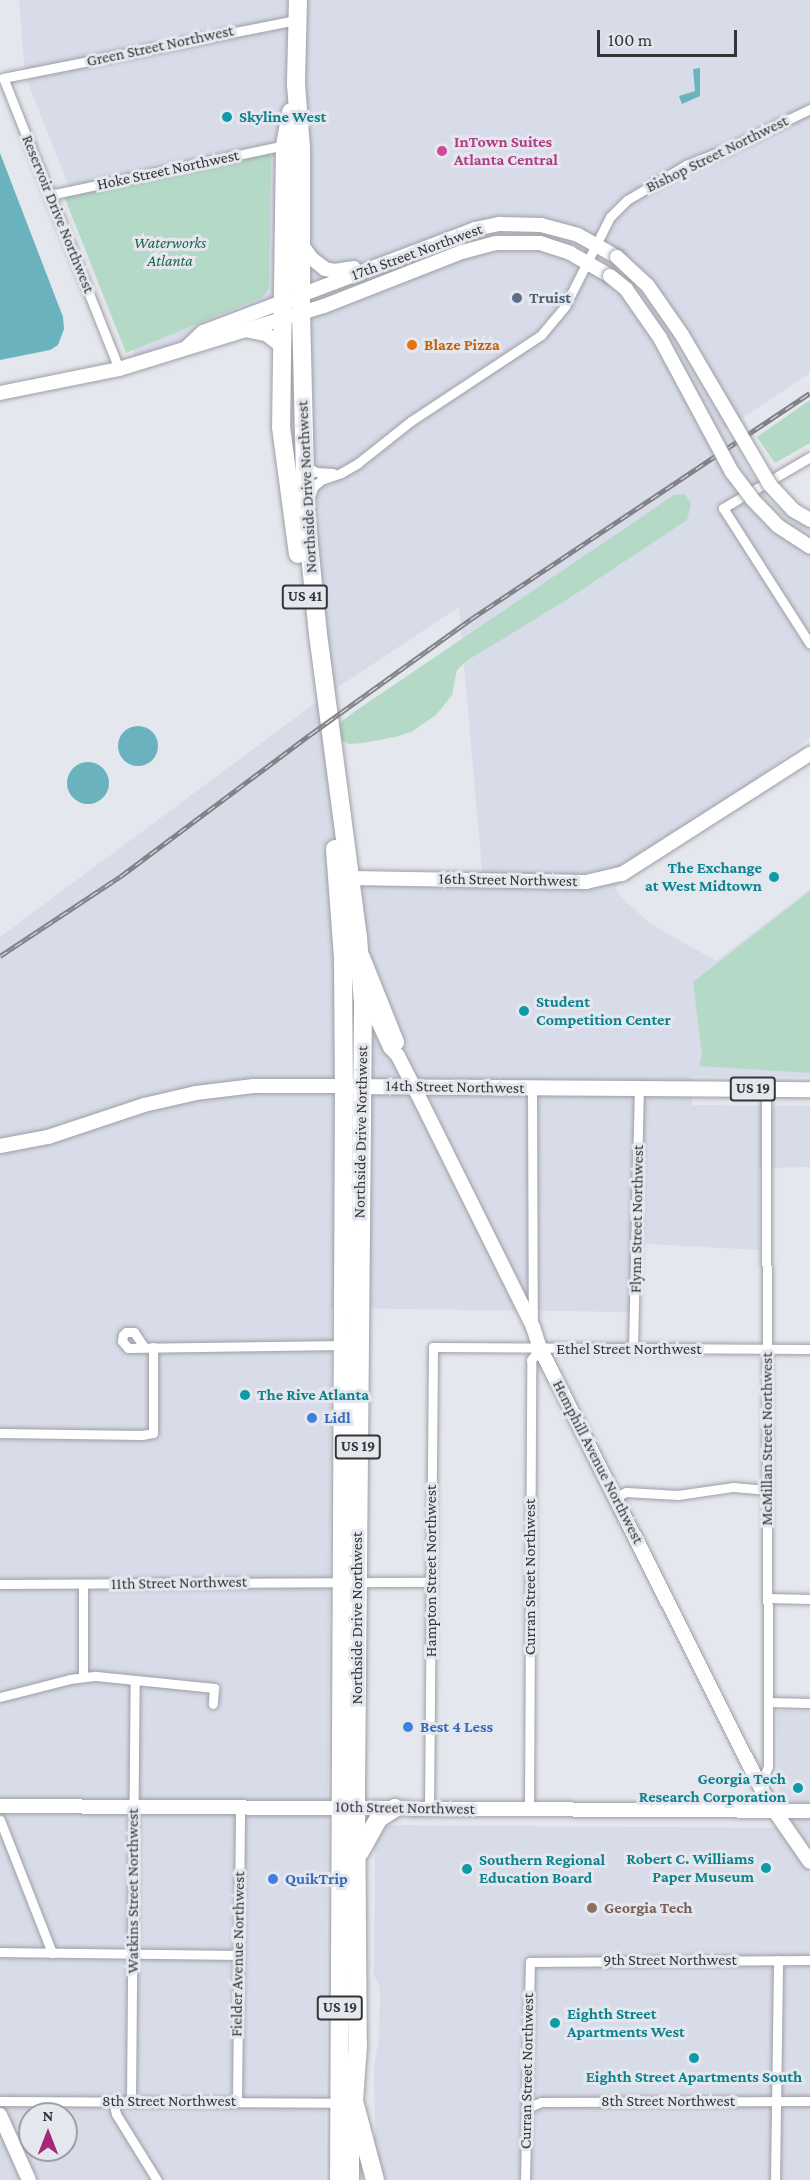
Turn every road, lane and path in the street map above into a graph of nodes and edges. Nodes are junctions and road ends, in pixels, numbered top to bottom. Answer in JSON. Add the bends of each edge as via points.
{"nodes":[{"id":1,"x":298,"y":0,"type":"edge"},
{"id":2,"x":297,"y":20,"type":"junction"},
{"id":3,"x":22,"y":74,"type":"joint"},
{"id":4,"x":296,"y":84,"type":"junction"},
{"id":5,"x":810,"y":109,"type":"edge"},
{"id":6,"x":285,"y":145,"type":"junction"},
{"id":7,"x":50,"y":195,"type":"junction"},
{"id":8,"x":596,"y":243,"type":"junction"},
{"id":9,"x":302,"y":245,"type":"junction"},
{"id":10,"x":586,"y":261,"type":"junction"},
{"id":11,"x":380,"y":265,"type":"junction"},
{"id":12,"x":301,"y":303,"type":"junction"},
{"id":13,"x":281,"y":309,"type":"junction"},
{"id":14,"x":240,"y":330,"type":"junction"},
{"id":15,"x":280,"y":345,"type":"junction"},
{"id":16,"x":184,"y":349,"type":"junction"},
{"id":17,"x":119,"y":369,"type":"junction"},
{"id":18,"x":0,"y":393,"type":"edge"},
{"id":19,"x":810,"y":457,"type":"edge"},
{"id":20,"x":303,"y":465,"type":"junction"},
{"id":21,"x":341,"y":473,"type":"junction"},
{"id":22,"x":306,"y":514,"type":"junction"},
{"id":23,"x":810,"y":520,"type":"edge"},
{"id":24,"x":810,"y":547,"type":"edge"},
{"id":25,"x":810,"y":644,"type":"edge"},
{"id":26,"x":810,"y":754,"type":"edge"},
{"id":27,"x":351,"y":878,"type":"junction"},
{"id":28,"x":358,"y":945,"type":"junction"},
{"id":29,"x":343,"y":958,"type":"junction"},
{"id":30,"x":362,"y":987,"type":"junction"},
{"id":31,"x":398,"y":1056,"type":"junction"},
{"id":32,"x":353,"y":1086,"type":"junction"},
{"id":33,"x":414,"y":1087,"type":"junction"},
{"id":34,"x":532,"y":1088,"type":"junction"},
{"id":35,"x":639,"y":1089,"type":"junction"},
{"id":36,"x":766,"y":1089,"type":"junction"},
{"id":37,"x":810,"y":1089,"type":"edge"},
{"id":38,"x":0,"y":1146,"type":"edge"},
{"id":39,"x":533,"y":1327,"type":"junction"},
{"id":40,"x":344,"y":1345,"type":"junction"},
{"id":41,"x":447,"y":1347,"type":"joint"},
{"id":42,"x":540,"y":1348,"type":"junction"},
{"id":43,"x":633,"y":1349,"type":"junction"},
{"id":44,"x":766,"y":1349,"type":"junction"},
{"id":45,"x":810,"y":1349,"type":"edge"},
{"id":46,"x":0,"y":1433,"type":"edge"},
{"id":47,"x":358,"y":1436,"type":"junction"},
{"id":48,"x":766,"y":1490,"type":"junction"},
{"id":49,"x":616,"y":1497,"type":"junction"},
{"id":50,"x":350,"y":1582,"type":"junction"},
{"id":51,"x":431,"y":1582,"type":"junction"},
{"id":52,"x":0,"y":1584,"type":"edge"},
{"id":53,"x":83,"y":1584,"type":"junction"},
{"id":54,"x":767,"y":1598,"type":"junction"},
{"id":55,"x":810,"y":1599,"type":"edge"},
{"id":56,"x":83,"y":1677,"type":"junction"},
{"id":57,"x":135,"y":1680,"type":"junction"},
{"id":58,"x":0,"y":1697,"type":"edge"},
{"id":59,"x":768,"y":1702,"type":"junction"},
{"id":60,"x":810,"y":1703,"type":"edge"},
{"id":61,"x":213,"y":1704,"type":"dead end"},
{"id":62,"x":760,"y":1787,"type":"junction"},
{"id":63,"x":0,"y":1806,"type":"edge"},
{"id":64,"x":133,"y":1806,"type":"junction"},
{"id":65,"x":240,"y":1807,"type":"junction"},
{"id":66,"x":349,"y":1808,"type":"junction"},
{"id":67,"x":395,"y":1808,"type":"junction"},
{"id":68,"x":429,"y":1809,"type":"junction"},
{"id":69,"x":529,"y":1809,"type":"junction"},
{"id":70,"x":772,"y":1810,"type":"junction"},
{"id":71,"x":810,"y":1811,"type":"edge"},
{"id":72,"x":0,"y":1820,"type":"edge"},
{"id":73,"x":358,"y":1857,"type":"junction"},
{"id":74,"x":810,"y":1862,"type":"edge"},
{"id":75,"x":0,"y":1952,"type":"edge"},
{"id":76,"x":52,"y":1953,"type":"junction"},
{"id":77,"x":133,"y":1954,"type":"junction"},
{"id":78,"x":238,"y":1955,"type":"junction"},
{"id":79,"x":778,"y":1960,"type":"junction"},
{"id":80,"x":810,"y":1960,"type":"edge"},
{"id":81,"x":530,"y":1962,"type":"joint"},
{"id":82,"x":0,"y":2101,"type":"edge"},
{"id":83,"x":113,"y":2101,"type":"junction"},
{"id":84,"x":131,"y":2101,"type":"junction"},
{"id":85,"x":776,"y":2101,"type":"junction"},
{"id":86,"x":810,"y":2101,"type":"edge"},
{"id":87,"x":237,"y":2102,"type":"junction"},
{"id":88,"x":343,"y":2105,"type":"junction"},
{"id":89,"x":527,"y":2108,"type":"junction"},
{"id":90,"x":0,"y":2115,"type":"edge"},
{"id":91,"x":348,"y":2178,"type":"edge"},
{"id":92,"x":29,"y":2180,"type":"edge"},
{"id":93,"x":157,"y":2180,"type":"edge"},
{"id":94,"x":375,"y":2180,"type":"edge"},
{"id":95,"x":525,"y":2180,"type":"edge"},
{"id":96,"x":775,"y":2180,"type":"edge"}],
"edges":[{"from":1,"to":2,"type":"highway","name":"Northside Drive Northwest","number":"US 41"},
{"from":2,"to":3,"type":"street","name":"Green Street Northwest"},
{"from":2,"to":4,"type":"highway","name":"Northside Drive Northwest","number":"US 41"},
{"from":3,"to":7,"type":"street","name":"Reservoir Drive Northwest","via":[[3,78]]},
{"from":4,"to":6,"type":"highway","name":"Northside Drive Northwest","number":"US 41"},
{"from":4,"to":9,"type":"highway","name":"Northside Drive Northwest","number":"US 41"},
{"from":5,"to":8,"type":"street","name":"Bishop Street Northwest","via":[[686,165],[639,191],[610,217]]},
{"from":6,"to":7,"type":"street","name":"Hoke Street Northwest"},
{"from":6,"to":13,"type":"highway","name":"Northside Drive Northwest","number":"US 41"},
{"from":7,"to":17,"type":"street","name":"Reservoir Drive Northwest"},
{"from":8,"to":10,"type":"street","name":"Bishop Street Northwest"},
{"from":8,"to":11,"type":"street","name":"17th Street Northwest","via":[[541,225],[499,224],[475,229]]},
{"from":8,"to":23,"type":"street","name":"17th Street Northwest","bridge":true,"via":[[648,286],[682,335],[770,485],[793,510]]},
{"from":9,"to":11,"type":"street","via":[[312,258],[335,271]]},
{"from":9,"to":12,"type":"highway","name":"Northside Drive Northwest","number":"US 41"},
{"from":10,"to":12,"type":"street","name":"17th Street Northwest","via":[[540,243],[496,243]]},
{"from":10,"to":21,"type":"street","name":"Bishop Street Northwest","via":[[565,306],[541,335]]},
{"from":10,"to":24,"type":"street","name":"17th Street Northwest","bridge":true,"via":[[626,289],[660,338],[732,472],[752,500],[778,526]]},
{"from":11,"to":12,"type":"street","name":"17th Street Northwest"},
{"from":12,"to":13,"type":"street","name":"17th Street Northwest"},
{"from":12,"to":20,"type":"highway","name":"Northside Drive Northwest","number":"US 41"},
{"from":13,"to":14,"type":"street","name":"17th Street Northwest"},
{"from":13,"to":15,"type":"highway","name":"Northside Drive Northwest","number":"US 41"},
{"from":13,"to":16,"type":"street","name":"17th Street Northwest","via":[[202,332]]},
{"from":14,"to":15,"type":"street","via":[[266,334]]},
{"from":14,"to":16,"type":"street","name":"17th Street Northwest"},
{"from":15,"to":29,"type":"highway","name":"Northside Drive Northwest","number":"US 41","via":[[284,457],[331,800]]},
{"from":16,"to":17,"type":"street","name":"17th Street Northwest"},
{"from":17,"to":18,"type":"street","name":"17th Street Northwest"},
{"from":19,"to":25,"type":"street","via":[[723,508]]},
{"from":20,"to":21,"type":"street","via":[[316,472]]},
{"from":20,"to":22,"type":"highway","name":"Northside Drive Northwest","number":"US 41"},
{"from":21,"to":22,"type":"street","name":"Bishop Street Northwest","via":[[317,483]]},
{"from":22,"to":27,"type":"highway","name":"Northside Drive Northwest","number":"US 41"},
{"from":26,"to":27,"type":"street","name":"16th Street Northwest","via":[[622,874],[586,882]]},
{"from":27,"to":28,"type":"highway","name":"Northside Drive Northwest","number":"US 41"},
{"from":28,"to":30,"type":"highway","name":"Northside Drive Northwest","number":"US 41"},
{"from":28,"to":31,"type":"street","name":"Hemphill Avenue Northwest","via":[[397,1042]]},
{"from":29,"to":30,"type":"street","name":"Hemphill Avenue Northwest"},
{"from":29,"to":32,"type":"highway","name":"Northside Drive Northwest","number":"US 41"},
{"from":30,"to":31,"type":"street","name":"Hemphill Avenue Northwest"},
{"from":30,"to":32,"type":"highway","name":"Northside Drive Northwest","number":"US 41"},
{"from":31,"to":33,"type":"street","name":"Hemphill Avenue Northwest"},
{"from":32,"to":33,"type":"main road","name":"14th Street Northwest","number":"US 19"},
{"from":32,"to":38,"type":"street","name":"14th Street Northwest","via":[[254,1086],[196,1093],[144,1105],[48,1137]]},
{"from":32,"to":40,"type":"highway","name":"Northside Drive Northwest","number":"US 19"},
{"from":32,"to":47,"type":"highway","name":"Northside Drive Northwest","number":"US 19"},
{"from":33,"to":34,"type":"main road","name":"14th Street Northwest","number":"US 19"},
{"from":33,"to":39,"type":"street","name":"Hemphill Avenue Northwest"},
{"from":34,"to":35,"type":"main road","name":"14th Street Northwest","number":"US 19"},
{"from":34,"to":39,"type":"street"},
{"from":35,"to":36,"type":"main road","name":"14th Street Northwest","number":"US 19"},
{"from":35,"to":43,"type":"street","name":"Flynn Street Northwest"},
{"from":36,"to":37,"type":"main road","name":"14th Street Northwest","number":"US 19"},
{"from":36,"to":44,"type":"street","name":"McMillan Street Northwest"},
{"from":39,"to":42,"type":"street","name":"Hemphill Avenue Northwest"},
{"from":40,"to":46,"type":"street","via":[[149,1347],[153,1433]]},
{"from":40,"to":47,"type":"highway","via":[[352,1362],[352,1412]]},
{"from":40,"to":50,"type":"highway","name":"Northside Drive Northwest","number":"US 19"},
{"from":41,"to":42,"type":"street","name":"Ethel Street Northwest"},
{"from":41,"to":51,"type":"street","name":"Hampton Street Northwest","via":[[433,1347]]},
{"from":42,"to":43,"type":"street","name":"Ethel Street Northwest"},
{"from":42,"to":49,"type":"street","name":"Hemphill Avenue Northwest"},
{"from":42,"to":69,"type":"street","name":"Curran Street Northwest","via":[[531,1360]]},
{"from":43,"to":44,"type":"street","name":"Ethel Street Northwest"},
{"from":44,"to":45,"type":"street","name":"Ethel Street Northwest"},
{"from":44,"to":48,"type":"street","name":"McMillan Street Northwest"},
{"from":47,"to":50,"type":"highway","name":"Northside Drive Northwest","number":"US 19"},
{"from":48,"to":49,"type":"street","via":[[733,1487],[678,1495],[626,1492]]},
{"from":48,"to":54,"type":"street","name":"McMillan Street Northwest"},
{"from":49,"to":62,"type":"street","name":"Hemphill Avenue Northwest"},
{"from":50,"to":51,"type":"street","name":"11th Street Northwest"},
{"from":50,"to":53,"type":"street","name":"11th Street Northwest"},
{"from":50,"to":66,"type":"highway","name":"Northside Drive Northwest","number":"US 19"},
{"from":51,"to":68,"type":"street","name":"Hampton Street Northwest"},
{"from":52,"to":53,"type":"street","name":"11th Street Northwest"},
{"from":53,"to":56,"type":"street"},
{"from":54,"to":55,"type":"street"},
{"from":54,"to":59,"type":"street","name":"McMillan Street Northwest"},
{"from":56,"to":57,"type":"street"},
{"from":56,"to":58,"type":"street"},
{"from":57,"to":61,"type":"street","via":[[214,1688]]},
{"from":57,"to":64,"type":"street","name":"Watkins Street Northwest"},
{"from":59,"to":60,"type":"street"},
{"from":59,"to":62,"type":"street","name":"McMillan Street Northwest","via":[[768,1766]]},
{"from":62,"to":70,"type":"street","name":"Hemphill Avenue Northwest"},
{"from":63,"to":64,"type":"street","name":"10th Street Northwest"},
{"from":64,"to":65,"type":"street","name":"10th Street Northwest"},
{"from":64,"to":77,"type":"street","name":"Watkins Street Northwest"},
{"from":65,"to":66,"type":"street","name":"10th Street Northwest"},
{"from":65,"to":78,"type":"street","name":"Fielder Avenue Northwest"},
{"from":66,"to":67,"type":"street","name":"10th Street Northwest"},
{"from":66,"to":73,"type":"highway","name":"Northside Drive Northwest","number":"US 19"},
{"from":66,"to":88,"type":"highway","name":"Northside Drive Northwest","number":"US 19"},
{"from":67,"to":68,"type":"street","name":"10th Street Northwest"},
{"from":67,"to":73,"type":"highway","via":[[371,1827]]},
{"from":68,"to":69,"type":"street","name":"10th Street Northwest"},
{"from":69,"to":70,"type":"street","name":"10th Street Northwest"},
{"from":70,"to":71,"type":"street","name":"10th Street Northwest"},
{"from":70,"to":74,"type":"street","name":"Hemphill Avenue Northwest"},
{"from":72,"to":76,"type":"street"},
{"from":73,"to":88,"type":"highway","name":"Northside Drive Northwest","number":"US 19","via":[[358,2045]]},
{"from":75,"to":76,"type":"street"},
{"from":76,"to":77,"type":"street"},
{"from":77,"to":78,"type":"street"},
{"from":77,"to":84,"type":"street","name":"Watkins Street Northwest"},
{"from":78,"to":87,"type":"street","name":"Fielder Avenue Northwest"},
{"from":79,"to":80,"type":"street","name":"9th Street Northwest"},
{"from":79,"to":81,"type":"street","name":"9th Street Northwest"},
{"from":79,"to":85,"type":"street"},
{"from":81,"to":89,"type":"street","name":"Curran Street Northwest"},
{"from":82,"to":83,"type":"street","name":"8th Street Northwest"},
{"from":83,"to":84,"type":"street","name":"8th Street Northwest"},
{"from":83,"to":93,"type":"street","via":[[116,2114]]},
{"from":84,"to":87,"type":"street","name":"8th Street Northwest"},
{"from":85,"to":86,"type":"street","name":"8th Street Northwest"},
{"from":85,"to":89,"type":"street","name":"8th Street Northwest","via":[[541,2102]]},
{"from":85,"to":96,"type":"street"},
{"from":87,"to":88,"type":"street","name":"8th Street Northwest"},
{"from":88,"to":91,"type":"highway","name":"Northside Drive Northwest","number":"US 19"},
{"from":88,"to":94,"type":"highway","name":"Northside Drive Northwest","number":"US 19"},
{"from":89,"to":95,"type":"street","name":"Curran Street Northwest"},
{"from":90,"to":92,"type":"street"}]}
